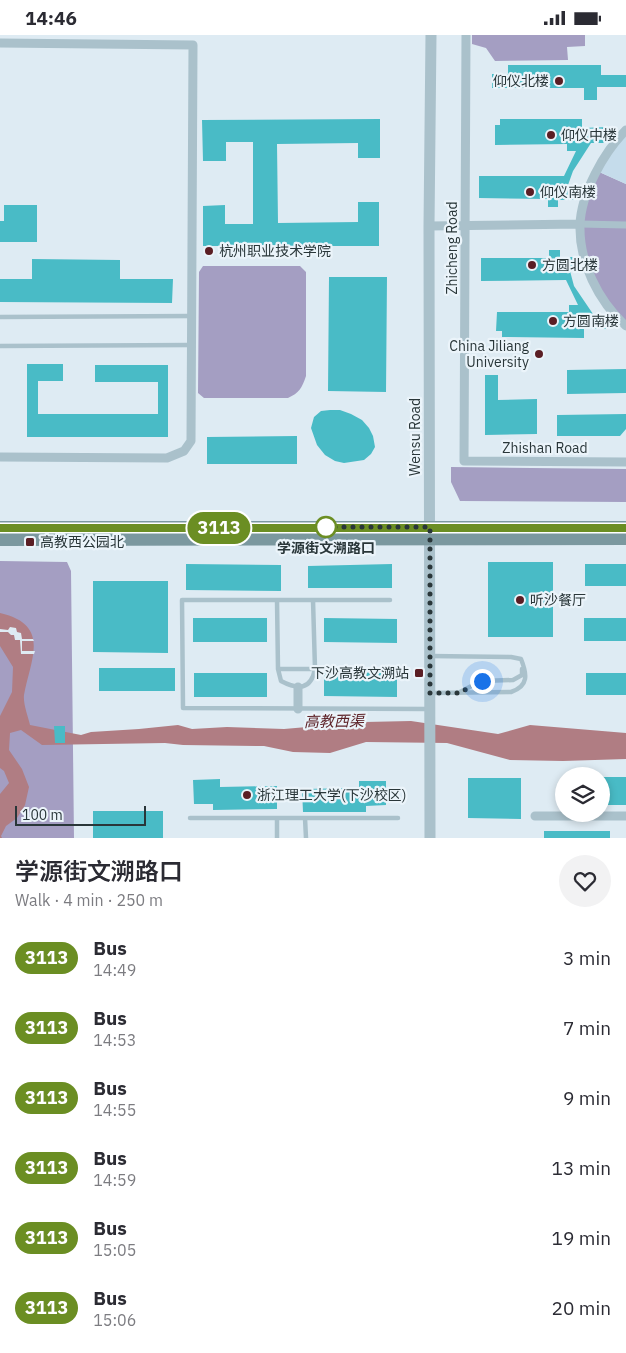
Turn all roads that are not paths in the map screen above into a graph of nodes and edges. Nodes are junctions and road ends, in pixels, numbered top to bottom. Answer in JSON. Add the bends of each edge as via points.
{"nodes":[{"id":1,"x":431,"y":35,"type":"edge"},
{"id":2,"x":466,"y":35,"type":"edge"},
{"id":3,"x":0,"y":43,"type":"edge"},
{"id":4,"x":626,"y":130,"type":"edge"},
{"id":5,"x":580,"y":225,"type":"junction"},
{"id":6,"x":626,"y":225,"type":"edge"},
{"id":7,"x":429,"y":226,"type":"junction"},
{"id":8,"x":466,"y":226,"type":"junction"},
{"id":9,"x":192,"y":316,"type":"junction"},
{"id":10,"x":0,"y":317,"type":"edge"},
{"id":11,"x":626,"y":326,"type":"edge"},
{"id":12,"x":192,"y":345,"type":"junction"},
{"id":13,"x":0,"y":346,"type":"edge"},
{"id":14,"x":0,"y":457,"type":"edge"},
{"id":15,"x":464,"y":461,"type":"joint"},
{"id":16,"x":626,"y":462,"type":"edge"},
{"id":17,"x":0,"y":528,"type":"edge"},
{"id":18,"x":626,"y":528,"type":"edge"},
{"id":19,"x":430,"y":533,"type":"junction"},
{"id":20,"x":0,"y":539,"type":"edge"},
{"id":21,"x":626,"y":539,"type":"edge"},
{"id":22,"x":277,"y":600,"type":"junction"},
{"id":23,"x":313,"y":600,"type":"junction"},
{"id":24,"x":390,"y":600,"type":"dead end"},
{"id":25,"x":430,"y":656,"type":"junction"},
{"id":26,"x":523,"y":665,"type":"junction"},
{"id":27,"x":278,"y":669,"type":"junction"},
{"id":28,"x":315,"y":669,"type":"junction"},
{"id":29,"x":298,"y":687,"type":"junction"},
{"id":30,"x":430,"y":693,"type":"junction"},
{"id":31,"x":459,"y":693,"type":"junction"},
{"id":32,"x":298,"y":709,"type":"junction"},
{"id":33,"x":430,"y":709,"type":"junction"},
{"id":34,"x":535,"y":816,"type":"dead end"},
{"id":35,"x":626,"y":816,"type":"edge"},
{"id":36,"x":190,"y":818,"type":"dead end"},
{"id":37,"x":277,"y":818,"type":"junction"},
{"id":38,"x":305,"y":818,"type":"junction"},
{"id":39,"x":398,"y":818,"type":"dead end"},
{"id":40,"x":277,"y":838,"type":"edge"},
{"id":41,"x":306,"y":838,"type":"edge"},
{"id":42,"x":430,"y":838,"type":"edge"}],
"edges":[{"from":1,"to":7,"type":"street","name":"Wensu Road"},
{"from":2,"to":8,"type":"street","name":"Zhicheng Road"},
{"from":3,"to":9,"type":"street","via":[[193,45]]},
{"from":4,"to":5,"type":"street","via":[[614,142],[597,171],[585,199]]},
{"from":5,"to":6,"type":"street"},
{"from":5,"to":8,"type":"street"},
{"from":5,"to":11,"type":"street","via":[[584,259],[599,295]]},
{"from":7,"to":8,"type":"street"},
{"from":7,"to":19,"type":"street","name":"Wensu Road"},
{"from":8,"to":15,"type":"street","name":"Zhicheng Road"},
{"from":9,"to":10,"type":"lane"},
{"from":9,"to":12,"type":"street"},
{"from":12,"to":13,"type":"lane"},
{"from":12,"to":14,"type":"street","via":[[191,441],[184,451],[166,458]]},
{"from":15,"to":16,"type":"street","name":"Zhishan Road"},
{"from":17,"to":19,"type":"main road"},
{"from":18,"to":19,"type":"main road"},
{"from":19,"to":20,"type":"main road"},
{"from":19,"to":21,"type":"main road"},
{"from":19,"to":25,"type":"street","name":"Wensu Road"},
{"from":22,"to":23,"type":"lane"},
{"from":22,"to":27,"type":"lane"},
{"from":22,"to":32,"type":"lane","via":[[182,600],[183,708]]},
{"from":23,"to":24,"type":"lane"},
{"from":23,"to":28,"type":"lane"},
{"from":25,"to":26,"type":"lane","via":[[511,657],[521,659]]},
{"from":25,"to":30,"type":"street","name":"Wensu Road"},
{"from":26,"to":31,"type":"lane","via":[[522,675],[513,680],[482,681]]},
{"from":26,"to":31,"type":"lane","via":[[525,676],[520,689]]},
{"from":27,"to":28,"type":"lane"},
{"from":27,"to":29,"type":"lane","via":[[281,681]]},
{"from":28,"to":29,"type":"lane","via":[[308,684]]},
{"from":29,"to":32,"type":"street"},
{"from":30,"to":31,"type":"lane"},
{"from":30,"to":33,"type":"street","name":"Wensu Road"},
{"from":32,"to":33,"type":"lane"},
{"from":33,"to":42,"type":"street","name":"Wensu Road"},
{"from":34,"to":35,"type":"street"},
{"from":36,"to":37,"type":"lane"},
{"from":37,"to":38,"type":"lane"},
{"from":37,"to":40,"type":"lane"},
{"from":38,"to":39,"type":"lane"},
{"from":38,"to":41,"type":"lane"}]}
